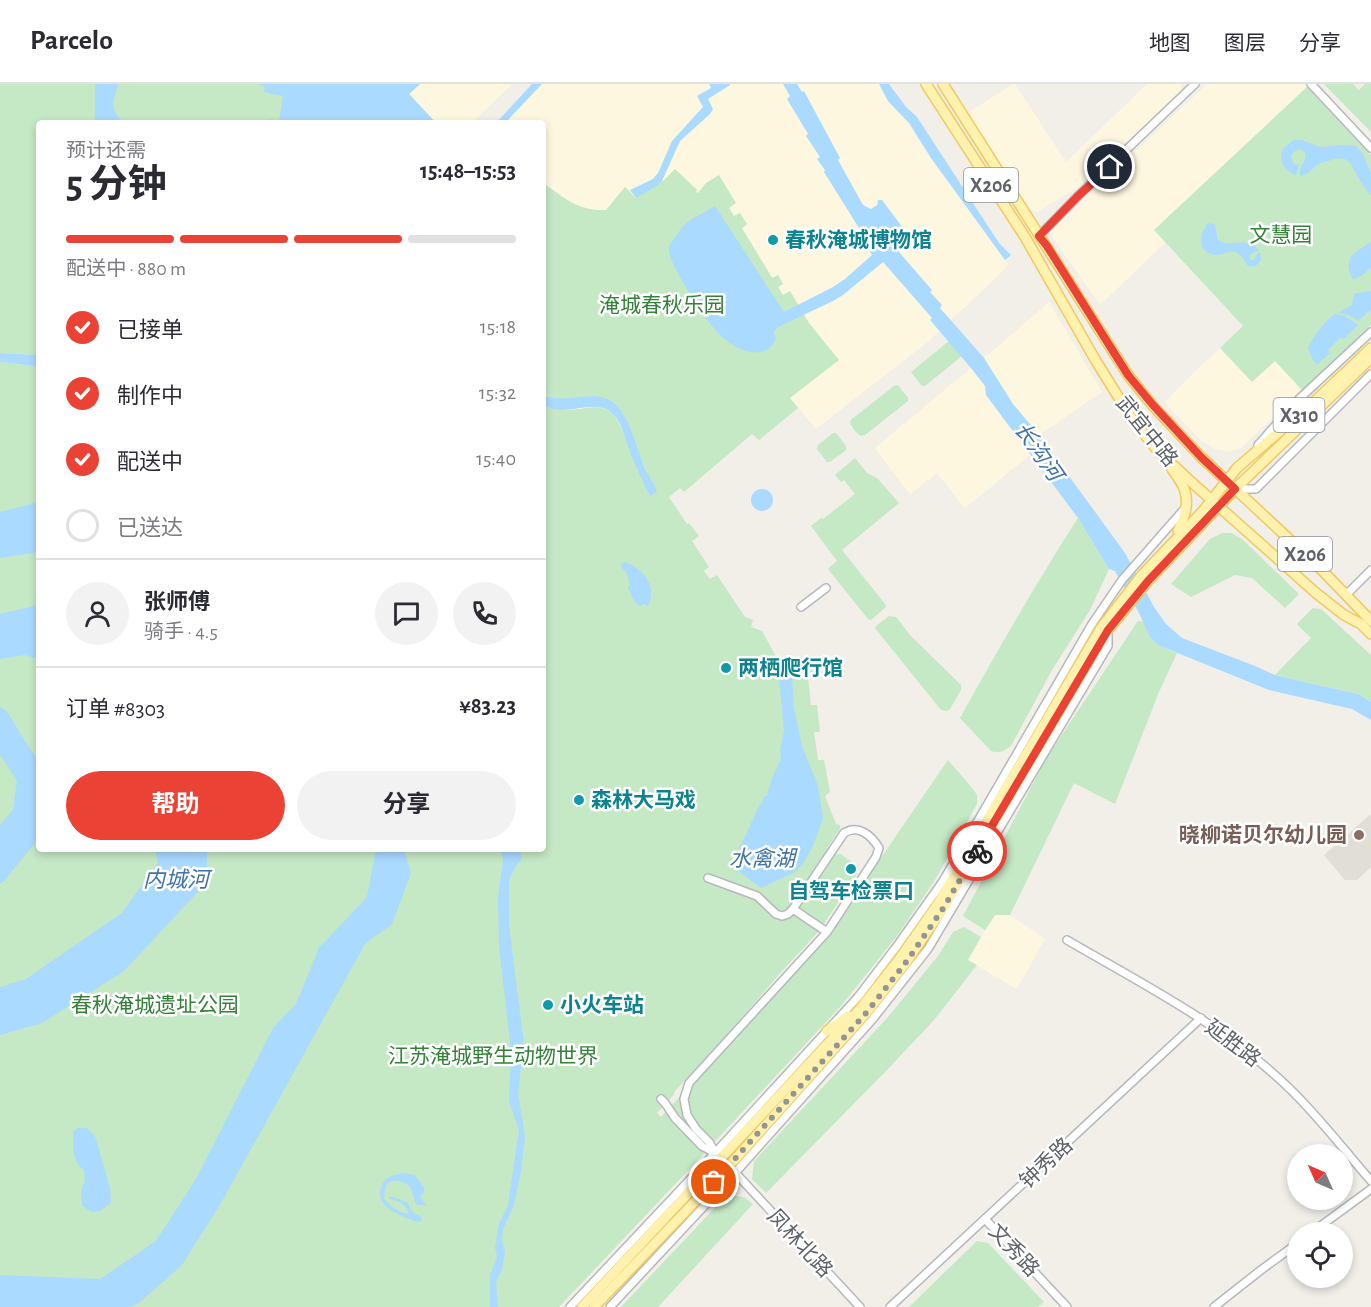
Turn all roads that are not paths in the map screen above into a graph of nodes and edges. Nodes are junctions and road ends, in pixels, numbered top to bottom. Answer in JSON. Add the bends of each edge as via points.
{"nodes":[{"id":1,"x":926,"y":84,"type":"edge"},
{"id":2,"x":944,"y":84,"type":"edge"},
{"id":3,"x":1194,"y":84,"type":"edge"},
{"id":4,"x":1311,"y":84,"type":"edge"},
{"id":5,"x":1371,"y":148,"type":"edge"},
{"id":6,"x":1039,"y":236,"type":"junction"},
{"id":7,"x":1371,"y":332,"type":"edge"},
{"id":8,"x":1371,"y":348,"type":"edge"},
{"id":9,"x":1371,"y":358,"type":"edge"},
{"id":10,"x":1371,"y":374,"type":"edge"},
{"id":11,"x":1158,"y":451,"type":"junction"},
{"id":12,"x":1237,"y":468,"type":"junction"},
{"id":13,"x":1227,"y":481,"type":"junction"},
{"id":14,"x":1235,"y":489,"type":"junction"},
{"id":15,"x":1212,"y":500,"type":"junction"},
{"id":16,"x":1186,"y":507,"type":"junction"},
{"id":17,"x":1220,"y":507,"type":"junction"},
{"id":18,"x":1172,"y":543,"type":"junction"},
{"id":19,"x":1371,"y":570,"type":"edge"},
{"id":20,"x":1145,"y":578,"type":"junction"},
{"id":21,"x":826,"y":588,"type":"dead end"},
{"id":22,"x":1346,"y":595,"type":"junction"},
{"id":23,"x":801,"y":607,"type":"dead end"},
{"id":24,"x":1371,"y":621,"type":"edge"},
{"id":25,"x":1105,"y":629,"type":"junction"},
{"id":26,"x":1371,"y":634,"type":"edge"},
{"id":27,"x":708,"y":878,"type":"dead end"},
{"id":28,"x":793,"y":909,"type":"junction"},
{"id":29,"x":827,"y":932,"type":"junction"},
{"id":30,"x":1067,"y":940,"type":"dead end"},
{"id":31,"x":862,"y":1006,"type":"junction"},
{"id":32,"x":1201,"y":1018,"type":"junction"},
{"id":33,"x":827,"y":1031,"type":"junction"},
{"id":34,"x":661,"y":1099,"type":"dead end"},
{"id":35,"x":718,"y":1156,"type":"junction"},
{"id":36,"x":732,"y":1170,"type":"junction"},
{"id":37,"x":1371,"y":1181,"type":"edge"},
{"id":38,"x":1371,"y":1189,"type":"edge"},
{"id":39,"x":985,"y":1219,"type":"junction"},
{"id":40,"x":1326,"y":1222,"type":"edge"},
{"id":41,"x":1287,"y":1251,"type":"edge"},
{"id":42,"x":570,"y":1307,"type":"edge"},
{"id":43,"x":582,"y":1307,"type":"edge"},
{"id":44,"x":594,"y":1307,"type":"edge"},
{"id":45,"x":610,"y":1307,"type":"edge"},
{"id":46,"x":860,"y":1307,"type":"edge"},
{"id":47,"x":890,"y":1307,"type":"edge"},
{"id":48,"x":1067,"y":1307,"type":"edge"},
{"id":49,"x":1214,"y":1307,"type":"edge"}],
"edges":[{"from":1,"to":11,"type":"main road","name":"武宜中路","number":"X206","via":[[1025,237],[1114,392]]},
{"from":2,"to":6,"type":"main road","name":"武宜中路","number":"X206"},
{"from":3,"to":6,"type":"street"},
{"from":4,"to":5,"type":"street"},
{"from":6,"to":13,"type":"main road","name":"武宜中路","number":"X206","via":[[1128,375]]},
{"from":7,"to":12,"type":"street","via":[[1298,400]]},
{"from":8,"to":12,"type":"main road","number":"X310"},
{"from":9,"to":14,"type":"main road","number":"X310"},
{"from":10,"to":14,"type":"street","via":[[1256,489]]},
{"from":11,"to":15,"type":"main road","name":"武宜中路","number":"X206"},
{"from":11,"to":16,"type":"main road","via":[[1185,491]]},
{"from":12,"to":13,"type":"main road","number":"X310"},
{"from":13,"to":14,"type":"main road","name":"武宜中路","number":"X206"},
{"from":13,"to":15,"type":"main road","number":"X310"},
{"from":14,"to":17,"type":"main road","number":"X310"},
{"from":14,"to":22,"type":"main road","name":"武宜中路","number":"X206"},
{"from":15,"to":17,"type":"main road","name":"武宜中路","number":"X206"},
{"from":15,"to":18,"type":"main road","number":"X310"},
{"from":16,"to":18,"type":"main road"},
{"from":16,"to":33,"type":"street","via":[[1122,580],[1092,624],[943,881],[858,997]]},
{"from":17,"to":20,"type":"main road","number":"X310"},
{"from":17,"to":26,"type":"main road","name":"武宜中路","number":"X206","via":[[1316,593]]},
{"from":18,"to":20,"type":"main road","number":"X310"},
{"from":19,"to":22,"type":"street"},
{"from":20,"to":25,"type":"main road"},
{"from":21,"to":23,"type":"street"},
{"from":22,"to":24,"type":"main road","name":"武宜中路","number":"X206"},
{"from":25,"to":31,"type":"main road","via":[[937,905]]},
{"from":25,"to":36,"type":"main road","via":[[944,907],[907,961]]},
{"from":27,"to":28,"type":"street","via":[[757,896],[776,914],[782,916]]},
{"from":28,"to":29,"type":"street"},
{"from":28,"to":29,"type":"street","via":[[844,833],[859,830],[874,840],[879,848],[876,857]]},
{"from":29,"to":35,"type":"street","via":[[689,1083],[684,1099],[687,1115]]},
{"from":30,"to":32,"type":"street","name":"延胜路"},
{"from":31,"to":33,"type":"main road"},
{"from":31,"to":35,"type":"main road"},
{"from":32,"to":37,"type":"street","name":"延胜路","via":[[1290,1089]]},
{"from":32,"to":39,"type":"street","name":"钟秀路"},
{"from":33,"to":35,"type":"street"},
{"from":34,"to":35,"type":"street","via":[[702,1146]]},
{"from":35,"to":36,"type":"street","name":"凤林北路"},
{"from":35,"to":42,"type":"street"},
{"from":35,"to":43,"type":"main road"},
{"from":36,"to":44,"type":"main road"},
{"from":36,"to":45,"type":"street"},
{"from":36,"to":46,"type":"street","name":"凤林北路"},
{"from":38,"to":40,"type":"street"},
{"from":39,"to":47,"type":"street","name":"钟秀路"},
{"from":39,"to":48,"type":"street","name":"文秀路"},
{"from":41,"to":49,"type":"street"}]}
